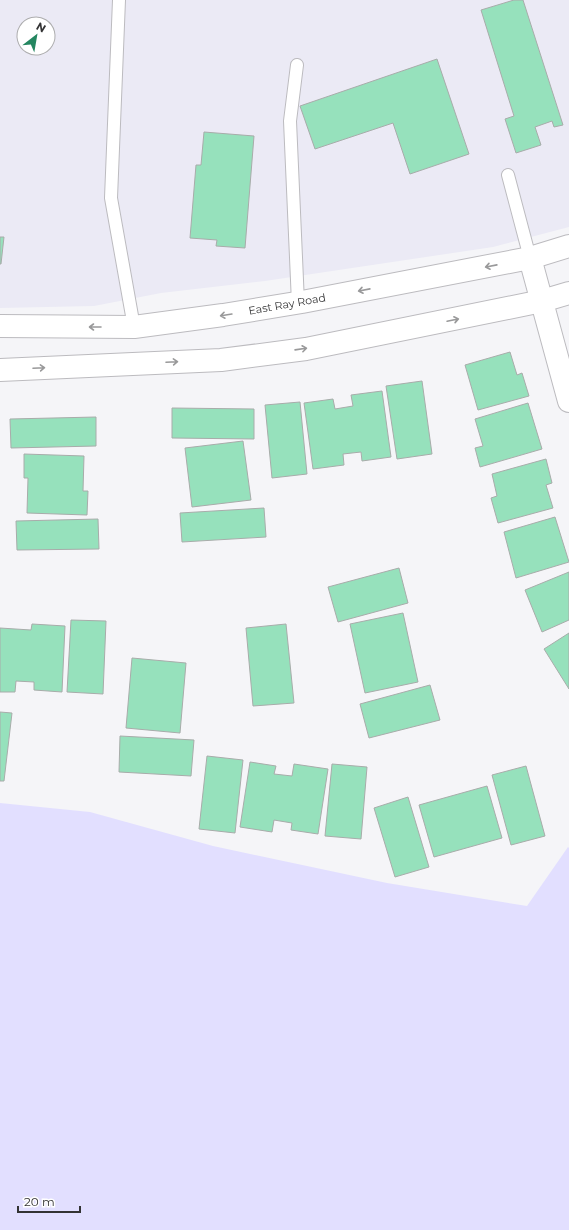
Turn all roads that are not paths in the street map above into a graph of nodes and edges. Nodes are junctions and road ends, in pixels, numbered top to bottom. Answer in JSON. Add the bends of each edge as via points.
{"nodes":[{"id":1,"x":119,"y":0,"type":"edge"},
{"id":2,"x":297,"y":65,"type":"dead end"},
{"id":3,"x":508,"y":175,"type":"dead end"},
{"id":4,"x":569,"y":246,"type":"edge"},
{"id":5,"x":530,"y":258,"type":"junction"},
{"id":6,"x":569,"y":293,"type":"edge"},
{"id":7,"x":542,"y":301,"type":"junction"},
{"id":8,"x":298,"y":303,"type":"junction"},
{"id":9,"x":0,"y":326,"type":"edge"},
{"id":10,"x":134,"y":327,"type":"junction"},
{"id":11,"x":0,"y":370,"type":"edge"},
{"id":12,"x":569,"y":401,"type":"edge"}],
"edges":[{"from":1,"to":10,"type":"lane","via":[[111,198]]},
{"from":2,"to":8,"type":"lane","via":[[290,120]]},
{"from":3,"to":5,"type":"lane"},
{"from":4,"to":5,"type":"main road","name":"East Ray Road"},
{"from":5,"to":7,"type":"main road"},
{"from":5,"to":8,"type":"main road","name":"East Ray Road","one_way":true},
{"from":6,"to":7,"type":"main road"},
{"from":11,"to":7,"type":"main road","one_way":true,"via":[[221,360],[306,349]]},
{"from":7,"to":12,"type":"main road"},
{"from":8,"to":10,"type":"main road","name":"East Ray Road","one_way":true},
{"from":10,"to":9,"type":"main road","name":"East Ray Road","one_way":true}]}
